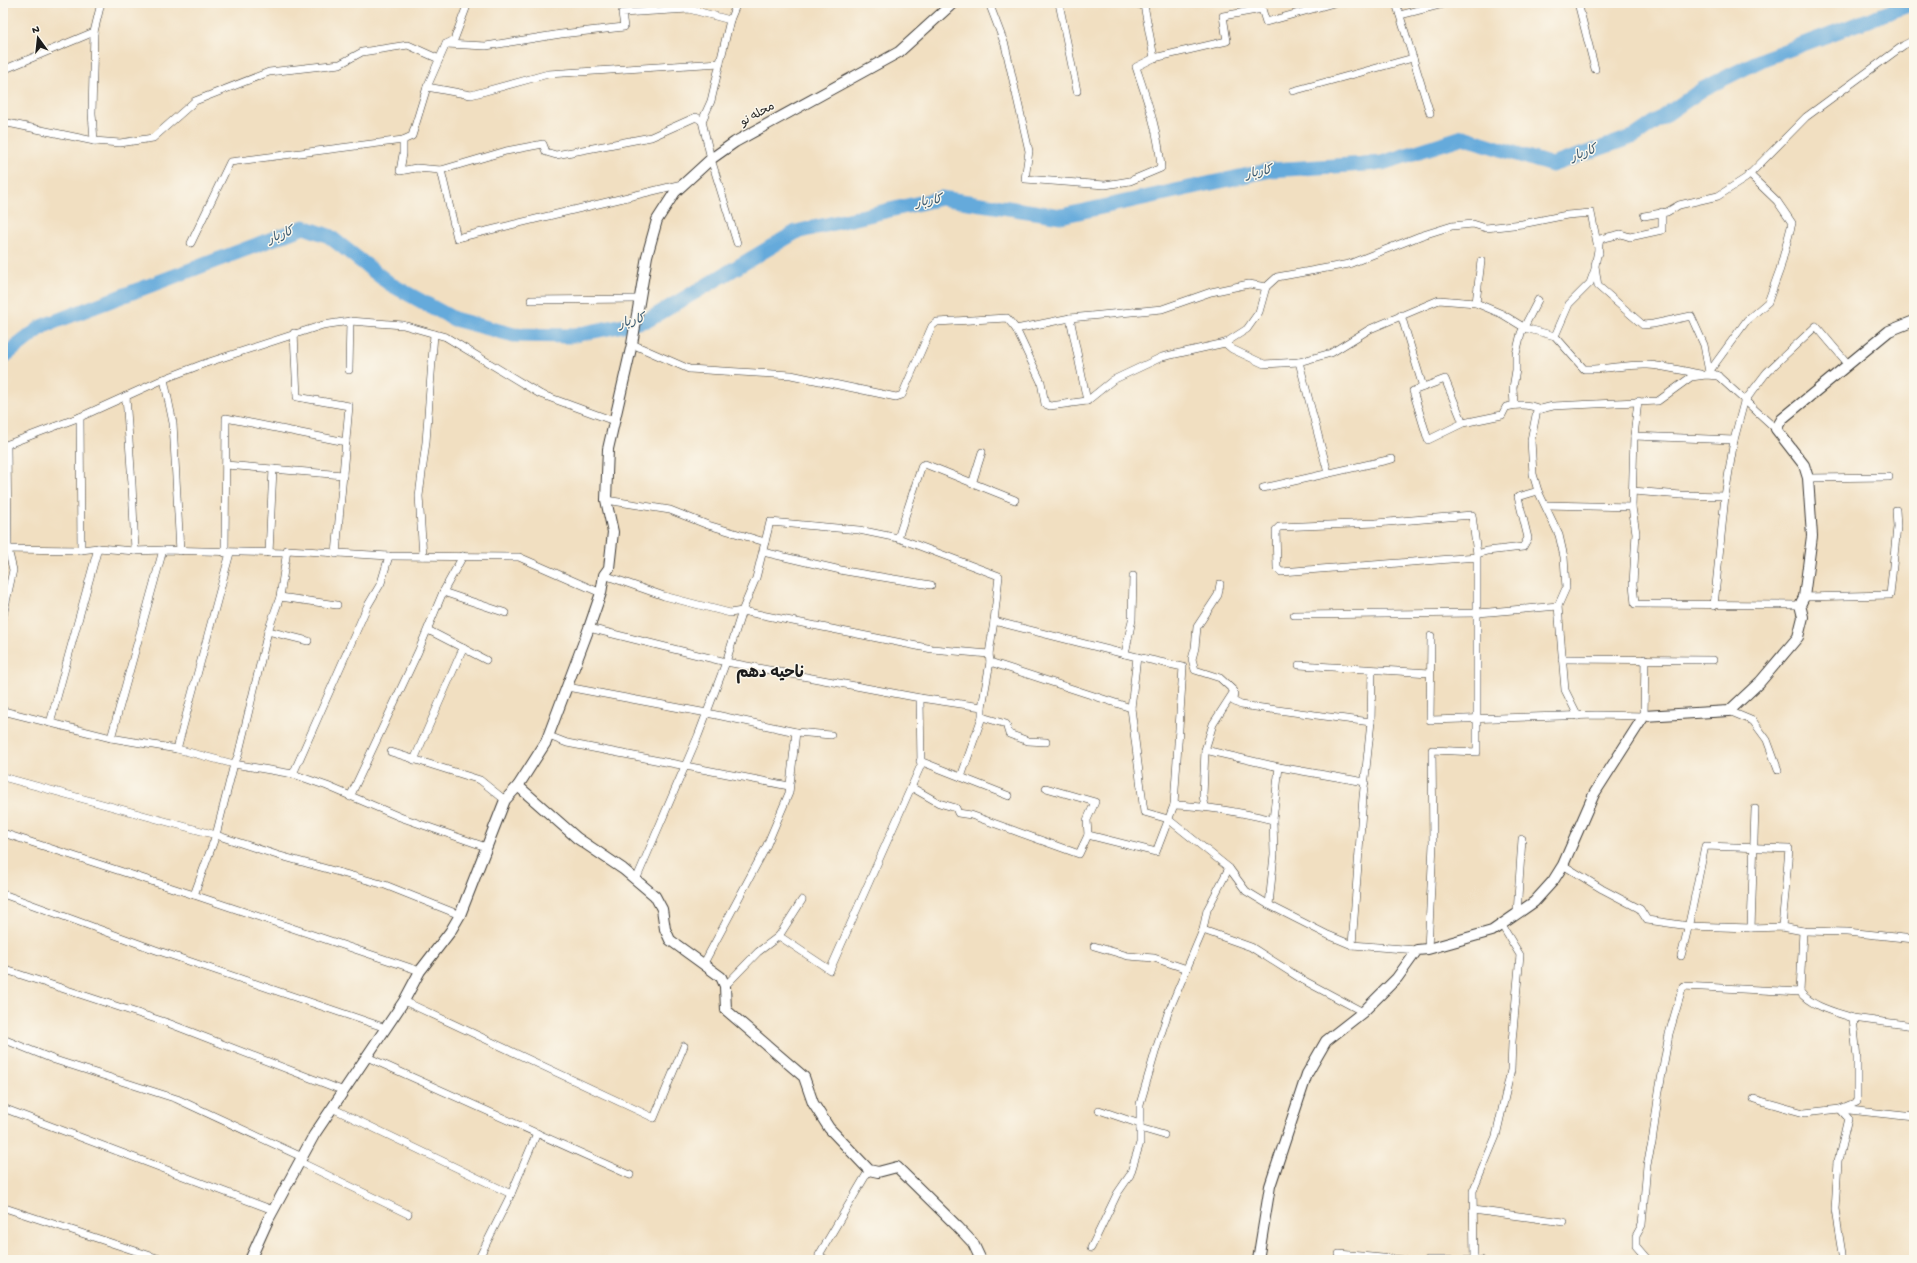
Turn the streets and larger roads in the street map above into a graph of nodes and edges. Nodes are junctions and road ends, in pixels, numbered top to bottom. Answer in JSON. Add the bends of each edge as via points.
{"nodes":[{"id":1,"x":101,"y":3,"type":"edge"},
{"id":2,"x":468,"y":3,"type":"edge"},
{"id":3,"x":737,"y":3,"type":"edge"},
{"id":4,"x":989,"y":3,"type":"edge"},
{"id":5,"x":1060,"y":3,"type":"edge"},
{"id":6,"x":1131,"y":3,"type":"edge"},
{"id":7,"x":1334,"y":3,"type":"edge"},
{"id":8,"x":1396,"y":3,"type":"edge"},
{"id":9,"x":1447,"y":3,"type":"edge"},
{"id":10,"x":1578,"y":3,"type":"edge"},
{"id":11,"x":950,"y":4,"type":"edge"},
{"id":12,"x":689,"y":6,"type":"edge"},
{"id":13,"x":1400,"y":15,"type":"junction"},
{"id":14,"x":730,"y":20,"type":"junction"},
{"id":15,"x":94,"y":32,"type":"junction"},
{"id":16,"x":1914,"y":40,"type":"edge"},
{"id":17,"x":446,"y":44,"type":"junction"},
{"id":18,"x":1154,"y":58,"type":"junction"},
{"id":19,"x":1413,"y":58,"type":"junction"},
{"id":20,"x":439,"y":59,"type":"junction"},
{"id":21,"x":720,"y":63,"type":"junction"},
{"id":22,"x":1595,"y":69,"type":"dead end"},
{"id":23,"x":3,"y":70,"type":"edge"},
{"id":24,"x":427,"y":87,"type":"junction"},
{"id":25,"x":1077,"y":91,"type":"dead end"},
{"id":26,"x":1293,"y":92,"type":"dead end"},
{"id":27,"x":1430,"y":112,"type":"dead end"},
{"id":28,"x":702,"y":121,"type":"junction"},
{"id":29,"x":3,"y":122,"type":"edge"},
{"id":30,"x":403,"y":140,"type":"junction"},
{"id":31,"x":94,"y":141,"type":"junction"},
{"id":32,"x":711,"y":159,"type":"junction"},
{"id":33,"x":441,"y":170,"type":"junction"},
{"id":34,"x":1749,"y":174,"type":"junction"},
{"id":35,"x":684,"y":184,"type":"junction"},
{"id":36,"x":1662,"y":212,"type":"junction"},
{"id":37,"x":1644,"y":216,"type":"dead end"},
{"id":38,"x":191,"y":243,"type":"dead end"},
{"id":39,"x":737,"y":243,"type":"dead end"},
{"id":40,"x":1599,"y":253,"type":"junction"},
{"id":41,"x":1482,"y":261,"type":"dead end"},
{"id":42,"x":1596,"y":266,"type":"junction"},
{"id":43,"x":1266,"y":287,"type":"junction"},
{"id":44,"x":639,"y":299,"type":"junction"},
{"id":45,"x":531,"y":300,"type":"dead end"},
{"id":46,"x":1538,"y":300,"type":"dead end"},
{"id":47,"x":1476,"y":304,"type":"junction"},
{"id":48,"x":1402,"y":315,"type":"junction"},
{"id":49,"x":1070,"y":318,"type":"junction"},
{"id":50,"x":350,"y":321,"type":"junction"},
{"id":51,"x":1914,"y":322,"type":"edge"},
{"id":52,"x":1525,"y":328,"type":"junction"},
{"id":53,"x":1016,"y":329,"type":"junction"},
{"id":54,"x":294,"y":333,"type":"junction"},
{"id":55,"x":434,"y":334,"type":"junction"},
{"id":56,"x":1555,"y":336,"type":"junction"},
{"id":57,"x":632,"y":342,"type":"junction"},
{"id":58,"x":1225,"y":343,"type":"junction"},
{"id":59,"x":1299,"y":362,"type":"junction"},
{"id":60,"x":1849,"y":365,"type":"junction"},
{"id":61,"x":349,"y":370,"type":"dead end"},
{"id":62,"x":1707,"y":373,"type":"junction"},
{"id":63,"x":164,"y":379,"type":"junction"},
{"id":64,"x":1423,"y":387,"type":"junction"},
{"id":65,"x":126,"y":396,"type":"junction"},
{"id":66,"x":1087,"y":401,"type":"junction"},
{"id":67,"x":1638,"y":401,"type":"junction"},
{"id":68,"x":1744,"y":402,"type":"junction"},
{"id":69,"x":1514,"y":405,"type":"junction"},
{"id":70,"x":1540,"y":408,"type":"junction"},
{"id":71,"x":80,"y":417,"type":"junction"},
{"id":72,"x":614,"y":421,"type":"junction"},
{"id":73,"x":1463,"y":423,"type":"junction"},
{"id":74,"x":1776,"y":429,"type":"junction"},
{"id":75,"x":1634,"y":436,"type":"junction"},
{"id":76,"x":1734,"y":440,"type":"junction"},
{"id":77,"x":346,"y":442,"type":"junction"},
{"id":78,"x":5,"y":445,"type":"edge"},
{"id":79,"x":982,"y":452,"type":"dead end"},
{"id":80,"x":1392,"y":459,"type":"dead end"},
{"id":81,"x":226,"y":465,"type":"junction"},
{"id":82,"x":273,"y":469,"type":"junction"},
{"id":83,"x":1328,"y":473,"type":"junction"},
{"id":84,"x":343,"y":475,"type":"junction"},
{"id":85,"x":1889,"y":477,"type":"dead end"},
{"id":86,"x":1808,"y":478,"type":"junction"},
{"id":87,"x":972,"y":484,"type":"junction"},
{"id":88,"x":1263,"y":488,"type":"dead end"},
{"id":89,"x":1538,"y":491,"type":"junction"},
{"id":90,"x":1633,"y":491,"type":"junction"},
{"id":91,"x":1725,"y":496,"type":"junction"},
{"id":92,"x":606,"y":500,"type":"junction"},
{"id":93,"x":1015,"y":500,"type":"dead end"},
{"id":94,"x":1546,"y":505,"type":"junction"},
{"id":95,"x":1632,"y":507,"type":"junction"},
{"id":96,"x":1896,"y":510,"type":"dead end"},
{"id":97,"x":898,"y":538,"type":"junction"},
{"id":98,"x":765,"y":542,"type":"junction"},
{"id":99,"x":98,"y":548,"type":"junction"},
{"id":100,"x":5,"y":549,"type":"edge"},
{"id":101,"x":81,"y":550,"type":"junction"},
{"id":102,"x":163,"y":550,"type":"junction"},
{"id":103,"x":287,"y":550,"type":"junction"},
{"id":104,"x":135,"y":551,"type":"junction"},
{"id":105,"x":180,"y":551,"type":"junction"},
{"id":106,"x":763,"y":552,"type":"junction"},
{"id":107,"x":227,"y":553,"type":"junction"},
{"id":108,"x":269,"y":553,"type":"junction"},
{"id":109,"x":336,"y":554,"type":"junction"},
{"id":110,"x":389,"y":556,"type":"junction"},
{"id":111,"x":423,"y":556,"type":"junction"},
{"id":112,"x":463,"y":556,"type":"junction"},
{"id":113,"x":1477,"y":556,"type":"junction"},
{"id":114,"x":604,"y":575,"type":"junction"},
{"id":115,"x":1133,"y":576,"type":"dead end"},
{"id":116,"x":1220,"y":584,"type":"dead end"},
{"id":117,"x":931,"y":585,"type":"dead end"},
{"id":118,"x":443,"y":592,"type":"junction"},
{"id":119,"x":601,"y":592,"type":"junction"},
{"id":120,"x":280,"y":597,"type":"junction"},
{"id":121,"x":1802,"y":601,"type":"junction"},
{"id":122,"x":338,"y":605,"type":"dead end"},
{"id":123,"x":1558,"y":606,"type":"junction"},
{"id":124,"x":1714,"y":606,"type":"junction"},
{"id":125,"x":742,"y":611,"type":"junction"},
{"id":126,"x":506,"y":613,"type":"dead end"},
{"id":127,"x":1478,"y":613,"type":"junction"},
{"id":128,"x":1294,"y":615,"type":"dead end"},
{"id":129,"x":3,"y":616,"type":"edge"},
{"id":130,"x":994,"y":621,"type":"junction"},
{"id":131,"x":589,"y":628,"type":"junction"},
{"id":132,"x":428,"y":630,"type":"junction"},
{"id":133,"x":268,"y":631,"type":"junction"},
{"id":134,"x":1432,"y":636,"type":"dead end"},
{"id":135,"x":308,"y":641,"type":"dead end"},
{"id":136,"x":463,"y":648,"type":"junction"},
{"id":137,"x":989,"y":654,"type":"junction"},
{"id":138,"x":1125,"y":654,"type":"junction"},
{"id":139,"x":1137,"y":657,"type":"junction"},
{"id":140,"x":1562,"y":659,"type":"junction"},
{"id":141,"x":1645,"y":659,"type":"junction"},
{"id":142,"x":486,"y":660,"type":"dead end"},
{"id":143,"x":1713,"y":660,"type":"dead end"},
{"id":144,"x":726,"y":662,"type":"junction"},
{"id":145,"x":990,"y":662,"type":"junction"},
{"id":146,"x":1299,"y":665,"type":"dead end"},
{"id":147,"x":1372,"y":670,"type":"junction"},
{"id":148,"x":1430,"y":673,"type":"junction"},
{"id":149,"x":567,"y":687,"type":"junction"},
{"id":150,"x":1234,"y":691,"type":"junction"},
{"id":151,"x":920,"y":698,"type":"junction"},
{"id":152,"x":982,"y":707,"type":"junction"},
{"id":153,"x":1131,"y":708,"type":"junction"},
{"id":154,"x":1730,"y":710,"type":"junction"},
{"id":155,"x":3,"y":711,"type":"edge"},
{"id":156,"x":707,"y":713,"type":"junction"},
{"id":157,"x":1578,"y":716,"type":"junction"},
{"id":158,"x":1644,"y":716,"type":"junction"},
{"id":159,"x":982,"y":717,"type":"junction"},
{"id":160,"x":1477,"y":720,"type":"junction"},
{"id":161,"x":1371,"y":722,"type":"junction"},
{"id":162,"x":50,"y":723,"type":"junction"},
{"id":163,"x":796,"y":732,"type":"junction"},
{"id":164,"x":831,"y":735,"type":"dead end"},
{"id":165,"x":549,"y":736,"type":"junction"},
{"id":166,"x":111,"y":738,"type":"junction"},
{"id":167,"x":1046,"y":742,"type":"dead end"},
{"id":168,"x":178,"y":749,"type":"junction"},
{"id":169,"x":1205,"y":750,"type":"junction"},
{"id":170,"x":391,"y":752,"type":"dead end"},
{"id":171,"x":414,"y":760,"type":"junction"},
{"id":172,"x":920,"y":761,"type":"junction"},
{"id":173,"x":234,"y":764,"type":"junction"},
{"id":174,"x":685,"y":766,"type":"junction"},
{"id":175,"x":1279,"y":767,"type":"junction"},
{"id":176,"x":1778,"y":770,"type":"dead end"},
{"id":177,"x":293,"y":774,"type":"junction"},
{"id":178,"x":960,"y":777,"type":"junction"},
{"id":179,"x":3,"y":778,"type":"edge"},
{"id":180,"x":1364,"y":782,"type":"junction"},
{"id":181,"x":518,"y":786,"type":"junction"},
{"id":182,"x":789,"y":786,"type":"junction"},
{"id":183,"x":911,"y":787,"type":"junction"},
{"id":184,"x":1046,"y":788,"type":"dead end"},
{"id":185,"x":1009,"y":796,"type":"dead end"},
{"id":186,"x":350,"y":797,"type":"junction"},
{"id":187,"x":505,"y":800,"type":"junction"},
{"id":188,"x":1174,"y":805,"type":"junction"},
{"id":189,"x":1205,"y":806,"type":"junction"},
{"id":190,"x":1755,"y":809,"type":"dead end"},
{"id":191,"x":1168,"y":819,"type":"junction"},
{"id":192,"x":1273,"y":820,"type":"junction"},
{"id":193,"x":3,"y":833,"type":"edge"},
{"id":194,"x":216,"y":835,"type":"junction"},
{"id":195,"x":1088,"y":835,"type":"junction"},
{"id":196,"x":1522,"y":839,"type":"dead end"},
{"id":197,"x":486,"y":847,"type":"junction"},
{"id":198,"x":1755,"y":848,"type":"junction"},
{"id":199,"x":1563,"y":865,"type":"junction"},
{"id":200,"x":1229,"y":868,"type":"junction"},
{"id":201,"x":636,"y":880,"type":"junction"},
{"id":202,"x":3,"y":894,"type":"edge"},
{"id":203,"x":194,"y":895,"type":"junction"},
{"id":204,"x":802,"y":900,"type":"dead end"},
{"id":205,"x":1268,"y":905,"type":"junction"},
{"id":206,"x":1517,"y":913,"type":"junction"},
{"id":207,"x":460,"y":915,"type":"junction"},
{"id":208,"x":1501,"y":924,"type":"junction"},
{"id":209,"x":1689,"y":926,"type":"junction"},
{"id":210,"x":1782,"y":927,"type":"junction"},
{"id":211,"x":1750,"y":928,"type":"junction"},
{"id":212,"x":1203,"y":930,"type":"junction"},
{"id":213,"x":1803,"y":931,"type":"junction"},
{"id":214,"x":779,"y":936,"type":"junction"},
{"id":215,"x":1914,"y":940,"type":"edge"},
{"id":216,"x":1352,"y":945,"type":"junction"},
{"id":217,"x":1094,"y":946,"type":"dead end"},
{"id":218,"x":1428,"y":949,"type":"junction"},
{"id":219,"x":1417,"y":950,"type":"junction"},
{"id":220,"x":1681,"y":956,"type":"dead end"},
{"id":221,"x":703,"y":965,"type":"junction"},
{"id":222,"x":3,"y":969,"type":"edge"},
{"id":223,"x":1187,"y":969,"type":"junction"},
{"id":224,"x":420,"y":971,"type":"junction"},
{"id":225,"x":725,"y":986,"type":"junction"},
{"id":226,"x":1800,"y":992,"type":"junction"},
{"id":227,"x":404,"y":1001,"type":"junction"},
{"id":228,"x":1363,"y":1012,"type":"junction"},
{"id":229,"x":1853,"y":1018,"type":"junction"},
{"id":230,"x":1914,"y":1026,"type":"edge"},
{"id":231,"x":386,"y":1028,"type":"junction"},
{"id":232,"x":3,"y":1039,"type":"edge"},
{"id":233,"x":684,"y":1046,"type":"dead end"},
{"id":234,"x":367,"y":1057,"type":"junction"},
{"id":235,"x":344,"y":1091,"type":"junction"},
{"id":236,"x":1754,"y":1099,"type":"dead end"},
{"id":237,"x":3,"y":1108,"type":"edge"},
{"id":238,"x":332,"y":1108,"type":"junction"},
{"id":239,"x":1840,"y":1109,"type":"junction"},
{"id":240,"x":1099,"y":1110,"type":"dead end"},
{"id":241,"x":1914,"y":1116,"type":"edge"},
{"id":242,"x":1140,"y":1126,"type":"junction"},
{"id":243,"x":537,"y":1133,"type":"junction"},
{"id":244,"x":1164,"y":1135,"type":"dead end"},
{"id":245,"x":301,"y":1160,"type":"junction"},
{"id":246,"x":869,"y":1170,"type":"junction"},
{"id":247,"x":630,"y":1175,"type":"dead end"},
{"id":248,"x":511,"y":1194,"type":"junction"},
{"id":249,"x":5,"y":1208,"type":"dead end"},
{"id":250,"x":273,"y":1210,"type":"junction"},
{"id":251,"x":1473,"y":1210,"type":"junction"},
{"id":252,"x":408,"y":1214,"type":"dead end"},
{"id":253,"x":1564,"y":1222,"type":"dead end"},
{"id":254,"x":1091,"y":1248,"type":"dead end"},
{"id":255,"x":1338,"y":1254,"type":"dead end"},
{"id":256,"x":163,"y":1260,"type":"edge"},
{"id":257,"x":250,"y":1260,"type":"edge"},
{"id":258,"x":478,"y":1260,"type":"edge"},
{"id":259,"x":826,"y":1260,"type":"edge"},
{"id":260,"x":981,"y":1260,"type":"edge"},
{"id":261,"x":1258,"y":1260,"type":"edge"},
{"id":262,"x":1404,"y":1260,"type":"edge"},
{"id":263,"x":1427,"y":1260,"type":"edge"},
{"id":264,"x":1476,"y":1260,"type":"edge"},
{"id":265,"x":1648,"y":1260,"type":"edge"},
{"id":266,"x":1843,"y":1260,"type":"edge"}],
"edges":[{"from":1,"to":15,"type":"street"},
{"from":2,"to":17,"type":"street","via":[[454,40]]},
{"from":3,"to":14,"type":"street"},
{"from":4,"to":18,"type":"street","via":[[1005,45],[1029,151],[1025,179],[1105,185],[1130,181],[1161,168],[1152,117],[1136,67]]},
{"from":5,"to":25,"type":"street"},
{"from":6,"to":18,"type":"street","via":[[1144,5]]},
{"from":7,"to":18,"type":"street","via":[[1266,22],[1262,9],[1223,16],[1227,41]]},
{"from":8,"to":13,"type":"street"},
{"from":9,"to":13,"type":"street"},
{"from":10,"to":22,"type":"street"},
{"from":11,"to":32,"type":"street","name":"محله نو","via":[[899,52],[735,142]]},
{"from":12,"to":14,"type":"street"},
{"from":12,"to":17,"type":"street","via":[[622,13],[624,27],[486,46]]},
{"from":13,"to":19,"type":"street"},
{"from":14,"to":21,"type":"street"},
{"from":15,"to":23,"type":"street"},
{"from":15,"to":31,"type":"street"},
{"from":16,"to":34,"type":"street","via":[[1806,117]]},
{"from":17,"to":20,"type":"street"},
{"from":19,"to":26,"type":"street"},
{"from":19,"to":27,"type":"street"},
{"from":20,"to":24,"type":"street"},
{"from":20,"to":31,"type":"street","via":[[408,45],[362,52],[340,64],[269,72],[195,101],[153,138],[120,143]]},
{"from":21,"to":24,"type":"street","via":[[548,74],[471,95]]},
{"from":21,"to":28,"type":"street","via":[[711,101]]},
{"from":24,"to":30,"type":"street","via":[[412,136]]},
{"from":28,"to":32,"type":"street"},
{"from":28,"to":33,"type":"street","via":[[696,118],[651,137],[556,155],[546,152],[543,144],[506,151]]},
{"from":29,"to":31,"type":"street"},
{"from":30,"to":33,"type":"street","via":[[400,171],[416,168]]},
{"from":30,"to":38,"type":"street","via":[[230,162]]},
{"from":32,"to":35,"type":"street","name":"محله نو"},
{"from":32,"to":39,"type":"street"},
{"from":33,"to":35,"type":"street","via":[[457,238]]},
{"from":34,"to":36,"type":"street","via":[[1718,196],[1679,205]]},
{"from":34,"to":62,"type":"street","via":[[1777,201],[1792,222],[1780,269],[1768,302],[1747,320]]},
{"from":35,"to":44,"type":"street","name":"محله نو","via":[[675,192],[657,220]]},
{"from":36,"to":37,"type":"street"},
{"from":36,"to":40,"type":"street","via":[[1662,230],[1600,239]]},
{"from":40,"to":42,"type":"street"},
{"from":40,"to":43,"type":"street","via":[[1591,213],[1486,228],[1473,224],[1452,226],[1349,264],[1277,277]]},
{"from":41,"to":47,"type":"street"},
{"from":42,"to":56,"type":"street","via":[[1590,282],[1569,304]]},
{"from":42,"to":62,"type":"street","via":[[1598,286],[1643,325],[1690,316],[1704,345]]},
{"from":43,"to":49,"type":"street","via":[[1250,284],[1211,292],[1162,309]]},
{"from":43,"to":58,"type":"street","via":[[1259,312],[1247,329]]},
{"from":44,"to":45,"type":"street"},
{"from":44,"to":57,"type":"street","name":"محله نو"},
{"from":46,"to":52,"type":"street"},
{"from":47,"to":48,"type":"street","via":[[1439,300]]},
{"from":47,"to":52,"type":"street","via":[[1502,314]]},
{"from":48,"to":59,"type":"street","via":[[1357,335],[1331,353]]},
{"from":48,"to":64,"type":"street"},
{"from":49,"to":53,"type":"street"},
{"from":49,"to":66,"type":"street"},
{"from":50,"to":54,"type":"street","via":[[323,324]]},
{"from":50,"to":55,"type":"street","via":[[403,325]]},
{"from":50,"to":61,"type":"street"},
{"from":51,"to":60,"type":"street","via":[[1890,331]]},
{"from":52,"to":56,"type":"street"},
{"from":52,"to":69,"type":"street","via":[[1521,333],[1516,354]]},
{"from":53,"to":57,"type":"street","via":[[1007,318],[937,322],[932,326],[902,394],[896,397],[791,374],[689,369]]},
{"from":53,"to":66,"type":"street","via":[[1040,382],[1047,406]]},
{"from":54,"to":63,"type":"street"},
{"from":54,"to":77,"type":"street","via":[[297,397],[350,406]]},
{"from":55,"to":72,"type":"street","via":[[446,337],[540,394]]},
{"from":55,"to":111,"type":"street","via":[[419,496]]},
{"from":56,"to":62,"type":"street","via":[[1584,369],[1650,365]]},
{"from":57,"to":72,"type":"street","name":"محله نو"},
{"from":58,"to":59,"type":"street","via":[[1264,364]]},
{"from":58,"to":66,"type":"street","via":[[1162,357],[1113,380]]},
{"from":59,"to":83,"type":"street"},
{"from":60,"to":68,"type":"street","via":[[1816,326],[1767,372]]},
{"from":60,"to":74,"type":"street","via":[[1782,419]]},
{"from":62,"to":67,"type":"street","via":[[1691,377],[1658,401]]},
{"from":62,"to":68,"type":"street","via":[[1718,376]]},
{"from":63,"to":65,"type":"street"},
{"from":63,"to":105,"type":"street","via":[[173,423]]},
{"from":64,"to":73,"type":"street","via":[[1444,379]]},
{"from":64,"to":73,"type":"street","via":[[1413,391],[1428,440]]},
{"from":65,"to":71,"type":"street"},
{"from":65,"to":104,"type":"street"},
{"from":67,"to":70,"type":"street"},
{"from":67,"to":75,"type":"street"},
{"from":68,"to":74,"type":"street"},
{"from":68,"to":76,"type":"street"},
{"from":69,"to":70,"type":"street","via":[[1532,405]]},
{"from":69,"to":73,"type":"street","via":[[1506,407],[1502,415]]},
{"from":70,"to":89,"type":"street","via":[[1537,410],[1531,440],[1533,474]]},
{"from":71,"to":78,"type":"street"},
{"from":71,"to":101,"type":"street"},
{"from":72,"to":92,"type":"street","name":"محله نو","via":[[608,449]]},
{"from":74,"to":86,"type":"street","via":[[1804,465]]},
{"from":75,"to":76,"type":"street"},
{"from":75,"to":90,"type":"street"},
{"from":76,"to":91,"type":"street"},
{"from":77,"to":81,"type":"street","via":[[226,418]]},
{"from":77,"to":84,"type":"street"},
{"from":78,"to":100,"type":"street"},
{"from":79,"to":87,"type":"street"},
{"from":80,"to":83,"type":"street"},
{"from":81,"to":82,"type":"street"},
{"from":81,"to":107,"type":"street"},
{"from":82,"to":84,"type":"street"},
{"from":82,"to":108,"type":"street"},
{"from":83,"to":88,"type":"street"},
{"from":84,"to":109,"type":"street"},
{"from":85,"to":86,"type":"street"},
{"from":86,"to":121,"type":"street","via":[[1812,536]]},
{"from":87,"to":93,"type":"street"},
{"from":87,"to":97,"type":"street","via":[[928,465],[922,465]]},
{"from":89,"to":94,"type":"street"},
{"from":89,"to":113,"type":"street","via":[[1518,496],[1528,538],[1523,546],[1487,551]]},
{"from":90,"to":91,"type":"street"},
{"from":90,"to":95,"type":"street"},
{"from":91,"to":124,"type":"street"},
{"from":92,"to":98,"type":"street","via":[[670,510],[708,525]]},
{"from":92,"to":114,"type":"street","name":"محله نو","via":[[613,532],[609,568]]},
{"from":94,"to":95,"type":"street"},
{"from":94,"to":123,"type":"street","via":[[1559,535],[1564,556],[1566,588]]},
{"from":95,"to":124,"type":"street","via":[[1636,533],[1633,584],[1635,604]]},
{"from":96,"to":121,"type":"street","via":[[1897,527],[1890,595]]},
{"from":97,"to":98,"type":"street","via":[[859,530],[770,522]]},
{"from":97,"to":130,"type":"street","via":[[999,576]]},
{"from":98,"to":106,"type":"street"},
{"from":99,"to":101,"type":"street"},
{"from":99,"to":104,"type":"street"},
{"from":99,"to":162,"type":"street"},
{"from":100,"to":101,"type":"street"},
{"from":100,"to":129,"type":"street","via":[[12,570]]},
{"from":102,"to":104,"type":"street"},
{"from":102,"to":105,"type":"street"},
{"from":102,"to":166,"type":"street"},
{"from":103,"to":108,"type":"street","via":[[285,553]]},
{"from":103,"to":109,"type":"street"},
{"from":103,"to":120,"type":"street"},
{"from":105,"to":107,"type":"street"},
{"from":106,"to":117,"type":"street","via":[[845,571]]},
{"from":106,"to":125,"type":"street","via":[[756,578]]},
{"from":107,"to":108,"type":"street"},
{"from":107,"to":168,"type":"street"},
{"from":109,"to":110,"type":"street"},
{"from":110,"to":111,"type":"street"},
{"from":110,"to":177,"type":"street","via":[[381,583],[367,607]]},
{"from":111,"to":112,"type":"street"},
{"from":112,"to":118,"type":"street"},
{"from":112,"to":119,"type":"street","via":[[519,556]]},
{"from":113,"to":113,"type":"street","via":[[1472,515],[1279,527],[1276,530],[1277,568],[1281,572]]},
{"from":113,"to":127,"type":"street"},
{"from":114,"to":119,"type":"street","name":"محله نو"},
{"from":114,"to":125,"type":"street","via":[[664,596],[730,613]]},
{"from":115,"to":138,"type":"street","via":[[1132,620]]},
{"from":116,"to":150,"type":"street","via":[[1218,595],[1197,627],[1192,658],[1195,670],[1220,678]]},
{"from":118,"to":126,"type":"street"},
{"from":118,"to":132,"type":"street"},
{"from":119,"to":131,"type":"street","name":"محله نو"},
{"from":120,"to":122,"type":"street"},
{"from":120,"to":133,"type":"street"},
{"from":121,"to":124,"type":"street"},
{"from":121,"to":154,"type":"street","via":[[1803,617],[1798,637],[1760,682]]},
{"from":123,"to":127,"type":"street"},
{"from":123,"to":140,"type":"street"},
{"from":125,"to":137,"type":"street","via":[[932,649]]},
{"from":125,"to":144,"type":"street"},
{"from":127,"to":128,"type":"street"},
{"from":127,"to":160,"type":"street"},
{"from":130,"to":137,"type":"street"},
{"from":130,"to":138,"type":"street"},
{"from":131,"to":144,"type":"street"},
{"from":131,"to":149,"type":"street","name":"محله نو"},
{"from":132,"to":136,"type":"street"},
{"from":132,"to":186,"type":"street"},
{"from":133,"to":135,"type":"street"},
{"from":133,"to":173,"type":"street","via":[[252,704]]},
{"from":134,"to":148,"type":"street"},
{"from":136,"to":142,"type":"street"},
{"from":136,"to":171,"type":"street"},
{"from":137,"to":145,"type":"street"},
{"from":138,"to":139,"type":"street"},
{"from":139,"to":153,"type":"street"},
{"from":139,"to":188,"type":"street","via":[[1183,667]]},
{"from":140,"to":141,"type":"street"},
{"from":140,"to":157,"type":"street","via":[[1565,690]]},
{"from":141,"to":143,"type":"street"},
{"from":141,"to":158,"type":"street"},
{"from":144,"to":151,"type":"street"},
{"from":144,"to":156,"type":"street"},
{"from":145,"to":152,"type":"street"},
{"from":145,"to":153,"type":"street"},
{"from":146,"to":147,"type":"street"},
{"from":147,"to":148,"type":"street"},
{"from":147,"to":161,"type":"street"},
{"from":148,"to":160,"type":"street","via":[[1430,720]]},
{"from":149,"to":156,"type":"street"},
{"from":149,"to":165,"type":"street","name":"محله نو"},
{"from":150,"to":161,"type":"street","via":[[1233,701],[1241,705]]},
{"from":150,"to":169,"type":"street","via":[[1213,724]]},
{"from":151,"to":152,"type":"street"},
{"from":151,"to":172,"type":"street"},
{"from":152,"to":159,"type":"street"},
{"from":153,"to":191,"type":"street","via":[[1144,812]]},
{"from":154,"to":158,"type":"street"},
{"from":154,"to":176,"type":"street","via":[[1753,721],[1767,740]]},
{"from":155,"to":162,"type":"street"},
{"from":156,"to":163,"type":"street"},
{"from":156,"to":174,"type":"street"},
{"from":157,"to":158,"type":"street"},
{"from":157,"to":160,"type":"street"},
{"from":158,"to":199,"type":"street","via":[[1594,794]]},
{"from":159,"to":167,"type":"street","via":[[1006,724],[1009,734],[1028,741]]},
{"from":159,"to":178,"type":"street"},
{"from":160,"to":218,"type":"street","via":[[1477,752],[1432,750],[1433,844]]},
{"from":161,"to":180,"type":"street"},
{"from":162,"to":166,"type":"street"},
{"from":163,"to":164,"type":"street"},
{"from":163,"to":182,"type":"street"},
{"from":165,"to":174,"type":"street","via":[[567,743]]},
{"from":165,"to":181,"type":"street","name":"محله نو"},
{"from":166,"to":168,"type":"street"},
{"from":168,"to":173,"type":"street"},
{"from":169,"to":175,"type":"street"},
{"from":169,"to":189,"type":"street"},
{"from":170,"to":171,"type":"street"},
{"from":171,"to":187,"type":"street","via":[[480,780]]},
{"from":172,"to":178,"type":"street"},
{"from":172,"to":183,"type":"street","via":[[921,765]]},
{"from":173,"to":177,"type":"street"},
{"from":173,"to":194,"type":"street"},
{"from":174,"to":182,"type":"street"},
{"from":174,"to":201,"type":"street"},
{"from":175,"to":180,"type":"street"},
{"from":175,"to":192,"type":"street"},
{"from":177,"to":186,"type":"street"},
{"from":178,"to":185,"type":"street"},
{"from":179,"to":194,"type":"street"},
{"from":180,"to":216,"type":"street"},
{"from":181,"to":187,"type":"street","name":"محله نو"},
{"from":181,"to":201,"type":"street","via":[[576,838],[624,869]]},
{"from":182,"to":221,"type":"street","via":[[766,847]]},
{"from":183,"to":195,"type":"street","via":[[939,803],[956,808],[958,814],[971,815],[1079,854]]},
{"from":183,"to":214,"type":"street","via":[[830,970]]},
{"from":184,"to":195,"type":"street","via":[[1095,802],[1087,820]]},
{"from":186,"to":197,"type":"street"},
{"from":187,"to":197,"type":"street"},
{"from":188,"to":189,"type":"street"},
{"from":188,"to":191,"type":"street"},
{"from":189,"to":192,"type":"street"},
{"from":190,"to":198,"type":"street"},
{"from":191,"to":195,"type":"street","via":[[1156,852]]},
{"from":191,"to":200,"type":"street"},
{"from":192,"to":205,"type":"street","via":[[1274,854]]},
{"from":193,"to":203,"type":"street"},
{"from":194,"to":203,"type":"street"},
{"from":194,"to":207,"type":"street","via":[[385,885]]},
{"from":196,"to":206,"type":"street"},
{"from":197,"to":207,"type":"street"},
{"from":198,"to":209,"type":"street","via":[[1705,846]]},
{"from":198,"to":210,"type":"street","via":[[1789,849]]},
{"from":198,"to":211,"type":"street"},
{"from":199,"to":206,"type":"street","via":[[1553,882],[1534,902]]},
{"from":199,"to":209,"type":"street","via":[[1640,908],[1647,920]]},
{"from":200,"to":205,"type":"street","via":[[1246,891]]},
{"from":200,"to":212,"type":"street","via":[[1207,910]]},
{"from":201,"to":221,"type":"street","via":[[655,896],[662,909],[665,930],[670,940]]},
{"from":202,"to":231,"type":"street","via":[[156,950]]},
{"from":203,"to":224,"type":"street"},
{"from":204,"to":214,"type":"street"},
{"from":205,"to":216,"type":"street"},
{"from":206,"to":208,"type":"street"},
{"from":207,"to":224,"type":"street"},
{"from":208,"to":218,"type":"street","via":[[1492,931]]},
{"from":208,"to":251,"type":"street","via":[[1520,955],[1511,1070],[1496,1136],[1473,1190]]},
{"from":209,"to":211,"type":"street"},
{"from":209,"to":220,"type":"street"},
{"from":210,"to":211,"type":"street"},
{"from":210,"to":213,"type":"street"},
{"from":212,"to":223,"type":"street"},
{"from":212,"to":228,"type":"street","via":[[1251,947],[1303,980]]},
{"from":213,"to":215,"type":"street","via":[[1847,932]]},
{"from":213,"to":226,"type":"street"},
{"from":214,"to":225,"type":"street","via":[[758,952]]},
{"from":216,"to":219,"type":"street"},
{"from":217,"to":223,"type":"street","via":[[1128,956],[1154,958]]},
{"from":218,"to":219,"type":"street"},
{"from":219,"to":228,"type":"street","via":[[1397,978]]},
{"from":221,"to":225,"type":"street","via":[[721,977]]},
{"from":222,"to":235,"type":"street","via":[[168,1023]]},
{"from":223,"to":242,"type":"street","via":[[1156,1046],[1140,1104]]},
{"from":224,"to":227,"type":"street"},
{"from":225,"to":246,"type":"street","via":[[726,1010],[804,1077],[812,1103],[829,1128]]},
{"from":226,"to":229,"type":"street","via":[[1805,998],[1823,1008]]},
{"from":226,"to":265,"type":"street","via":[[1683,986],[1669,1034],[1647,1165],[1642,1225],[1636,1236],[1636,1246]]},
{"from":227,"to":231,"type":"street"},
{"from":227,"to":233,"type":"street","via":[[654,1118]]},
{"from":228,"to":261,"type":"street","via":[[1326,1041],[1307,1074],[1270,1186]]},
{"from":229,"to":230,"type":"street"},
{"from":229,"to":239,"type":"street","via":[[1857,1058],[1857,1102]]},
{"from":231,"to":234,"type":"street"},
{"from":232,"to":245,"type":"street","via":[[55,1060],[177,1099]]},
{"from":234,"to":235,"type":"street"},
{"from":234,"to":243,"type":"street"},
{"from":235,"to":238,"type":"street"},
{"from":236,"to":239,"type":"street","via":[[1804,1113]]},
{"from":237,"to":250,"type":"street"},
{"from":238,"to":245,"type":"street"},
{"from":238,"to":248,"type":"street"},
{"from":239,"to":241,"type":"street"},
{"from":239,"to":266,"type":"street","via":[[1848,1118],[1838,1162],[1835,1210]]},
{"from":240,"to":242,"type":"street"},
{"from":242,"to":244,"type":"street"},
{"from":242,"to":254,"type":"street","via":[[1140,1143],[1130,1175],[1116,1194]]},
{"from":243,"to":247,"type":"street"},
{"from":243,"to":248,"type":"street"},
{"from":245,"to":250,"type":"street"},
{"from":245,"to":252,"type":"street"},
{"from":246,"to":259,"type":"street","via":[[820,1255]]},
{"from":246,"to":260,"type":"street","via":[[878,1172],[897,1167],[958,1226],[973,1243]]},
{"from":248,"to":258,"type":"street"},
{"from":249,"to":256,"type":"street"},
{"from":250,"to":257,"type":"street"},
{"from":251,"to":253,"type":"street"},
{"from":251,"to":264,"type":"street"},
{"from":255,"to":262,"type":"street"},
{"from":263,"to":264,"type":"street"}]}
